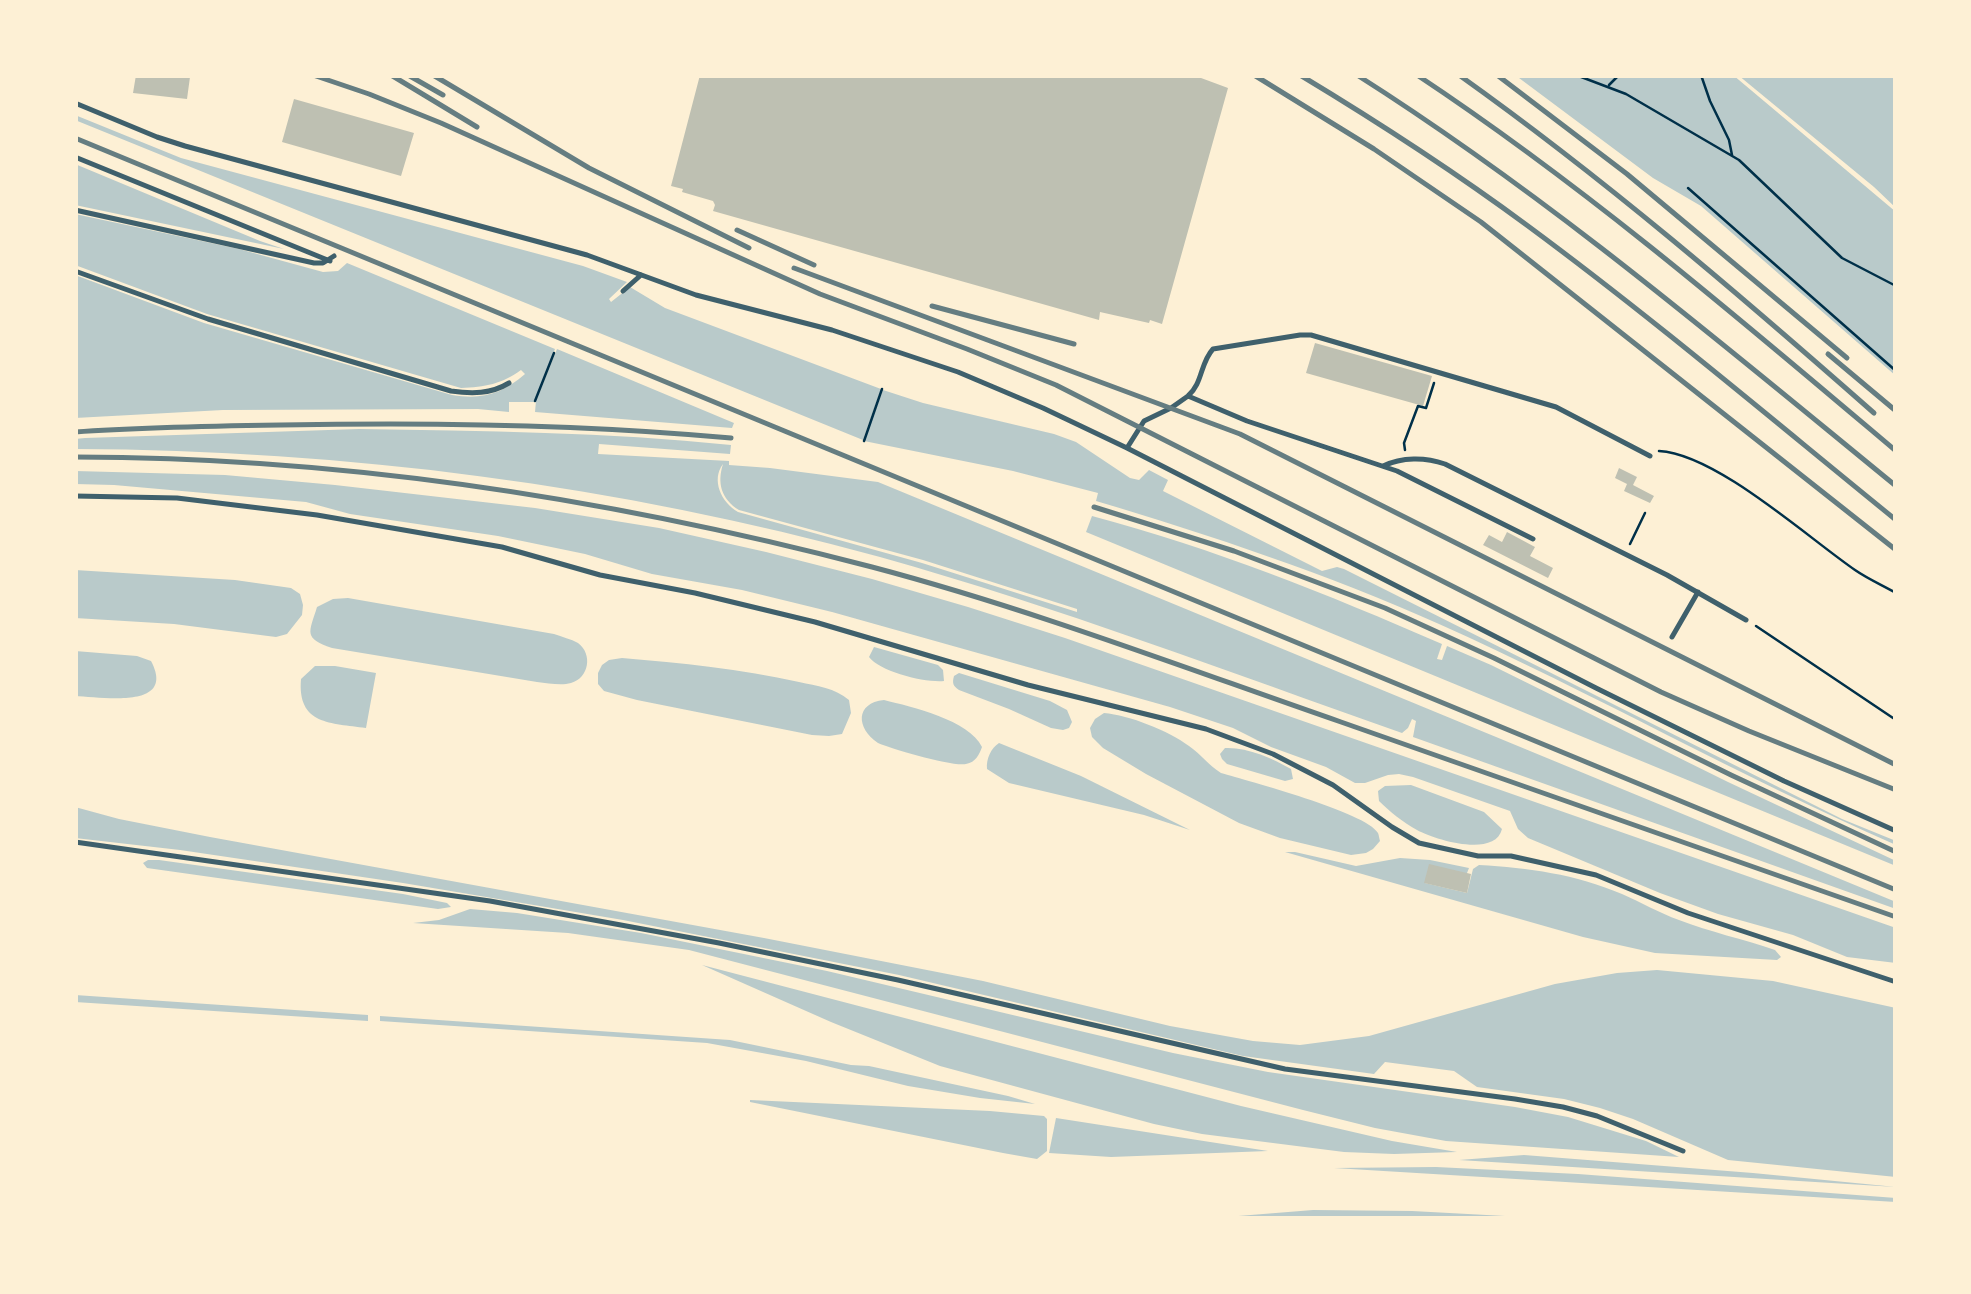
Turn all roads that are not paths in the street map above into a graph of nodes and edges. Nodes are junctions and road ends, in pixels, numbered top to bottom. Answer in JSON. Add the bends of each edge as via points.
{"nodes":[{"id":1,"x":75,"y":103,"type":"edge"},
{"id":2,"x":75,"y":157,"type":"edge"},
{"id":3,"x":75,"y":210,"type":"edge"},
{"id":4,"x":75,"y":271,"type":"edge"},
{"id":5,"x":641,"y":274,"type":"junction"},
{"id":6,"x":623,"y":290,"type":"dead end"},
{"id":7,"x":509,"y":383,"type":"dead end"},
{"id":8,"x":1188,"y":396,"type":"junction"},
{"id":9,"x":1128,"y":448,"type":"junction"},
{"id":10,"x":1650,"y":456,"type":"road end"},
{"id":11,"x":1384,"y":466,"type":"junction"},
{"id":12,"x":75,"y":496,"type":"edge"},
{"id":13,"x":1532,"y":540,"type":"dead end"},
{"id":14,"x":1698,"y":592,"type":"junction"},
{"id":15,"x":1746,"y":620,"type":"road end"},
{"id":16,"x":1672,"y":637,"type":"dead end"},
{"id":17,"x":1896,"y":831,"type":"edge"},
{"id":18,"x":75,"y":842,"type":"edge"},
{"id":19,"x":1896,"y":982,"type":"edge"},
{"id":20,"x":1682,"y":1150,"type":"dead end"}],
"edges":[{"from":1,"to":5,"type":"lane","via":[[184,146]]},
{"from":2,"to":3,"type":"lane","via":[[332,259],[314,263]]},
{"from":4,"to":7,"type":"lane","via":[[208,319],[451,391],[494,391]]},
{"from":5,"to":6,"type":"lane"},
{"from":5,"to":9,"type":"lane","via":[[929,361]]},
{"from":8,"to":9,"type":"lane","via":[[1144,421]]},
{"from":8,"to":10,"type":"lane","via":[[1214,349],[1311,336],[1556,407]]},
{"from":8,"to":11,"type":"lane"},
{"from":9,"to":17,"type":"lane","via":[[1596,688]]},
{"from":11,"to":13,"type":"lane"},
{"from":11,"to":14,"type":"lane","via":[[1429,458],[1445,464]]},
{"from":12,"to":19,"type":"lane","via":[[177,498],[502,546],[815,622],[1206,730],[1274,754],[1419,843],[1596,875]]},
{"from":14,"to":15,"type":"lane"},
{"from":14,"to":16,"type":"lane"},
{"from":18,"to":20,"type":"lane","via":[[490,901],[719,943],[1285,1069],[1563,1108]]}]}
